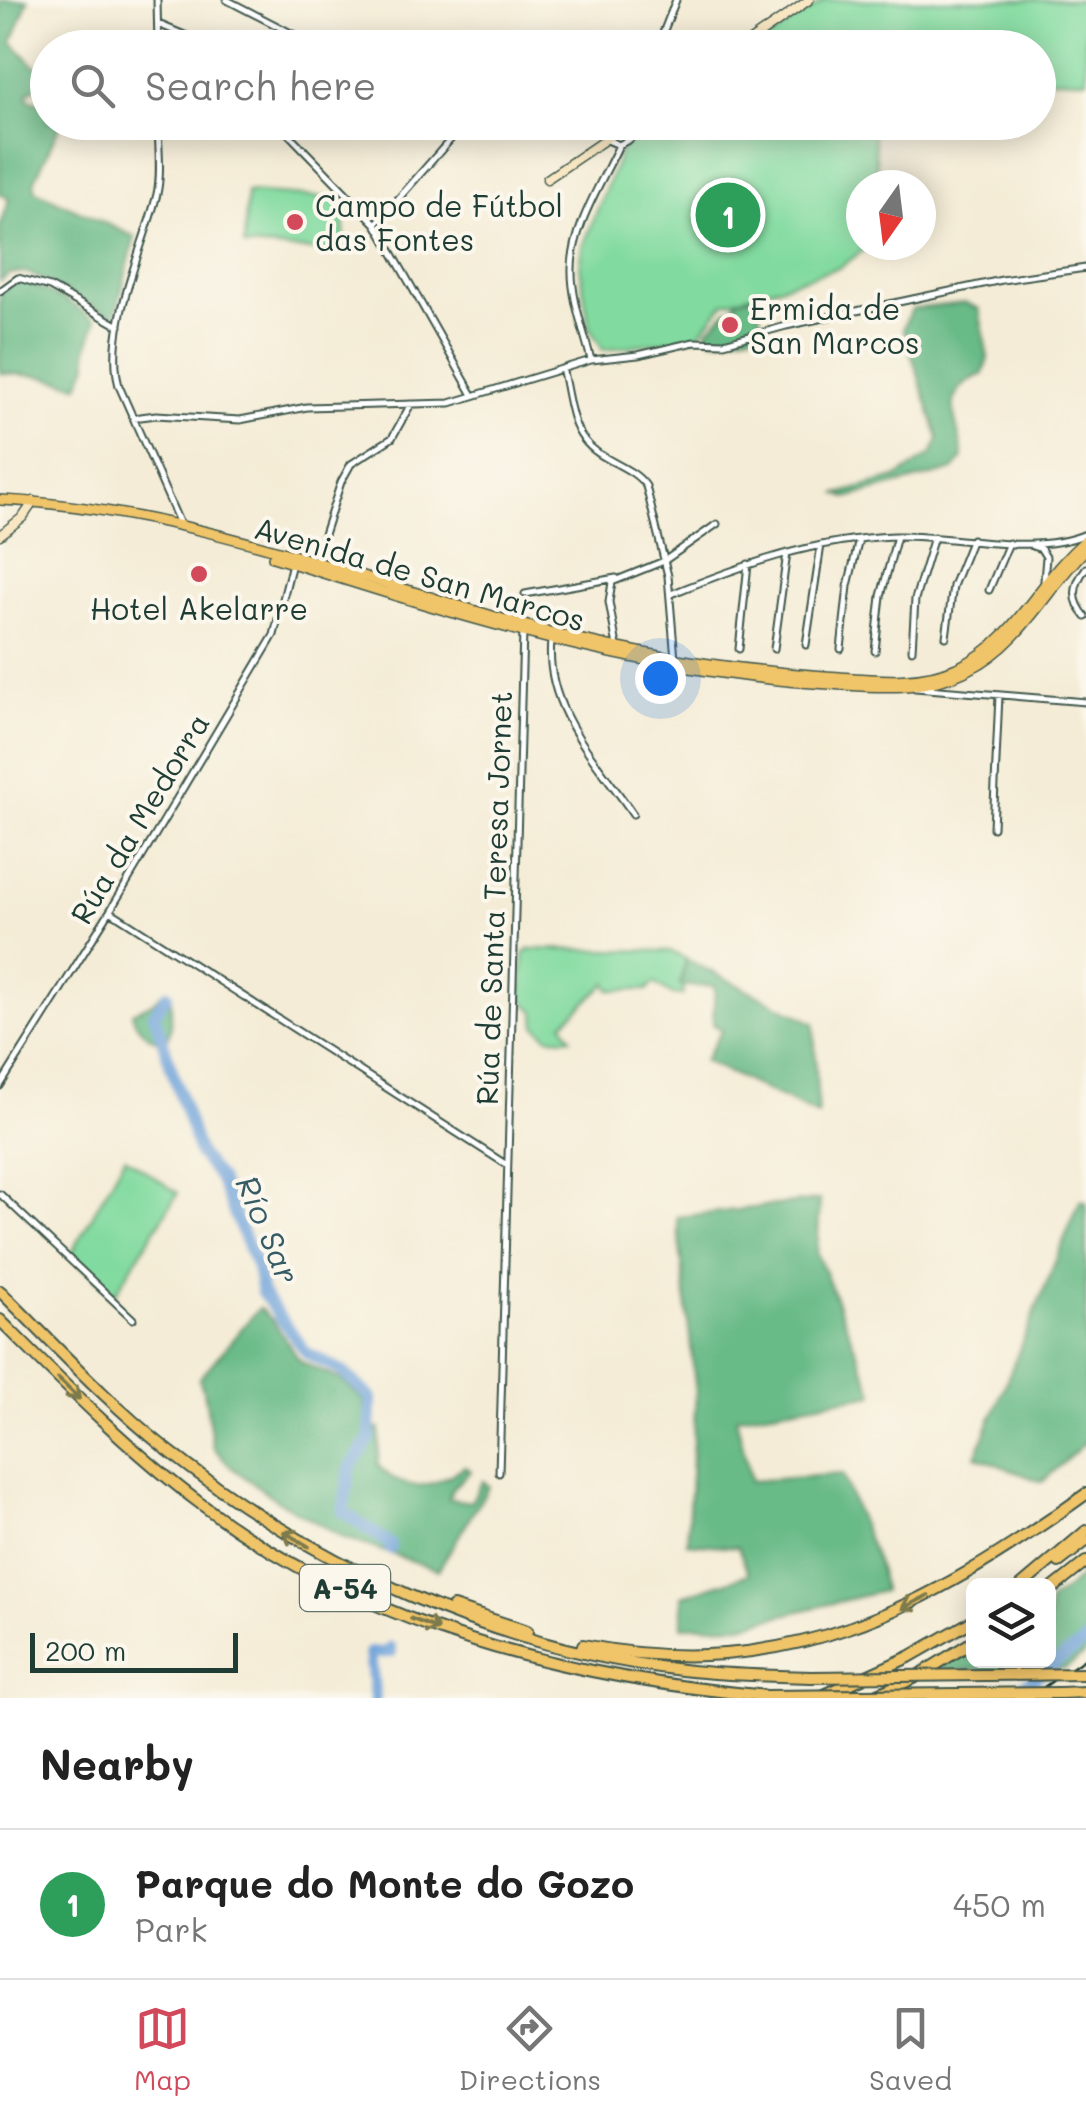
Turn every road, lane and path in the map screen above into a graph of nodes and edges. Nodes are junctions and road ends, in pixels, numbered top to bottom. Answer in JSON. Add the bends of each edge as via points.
{"nodes":[{"id":1,"x":157,"y":0,"type":"edge"},
{"id":2,"x":228,"y":0,"type":"edge"},
{"id":3,"x":676,"y":0,"type":"edge"},
{"id":4,"x":809,"y":0,"type":"edge"},
{"id":5,"x":158,"y":24,"type":"junction"},
{"id":6,"x":158,"y":30,"type":"edge"},
{"id":7,"x":172,"y":30,"type":"edge"},
{"id":8,"x":286,"y":30,"type":"edge"},
{"id":9,"x":664,"y":30,"type":"edge"},
{"id":10,"x":766,"y":30,"type":"edge"},
{"id":11,"x":158,"y":140,"type":"edge"},
{"id":12,"x":294,"y":140,"type":"edge"},
{"id":13,"x":450,"y":140,"type":"edge"},
{"id":14,"x":605,"y":140,"type":"joint"},
{"id":15,"x":628,"y":140,"type":"edge"},
{"id":16,"x":619,"y":144,"type":"junction"},
{"id":17,"x":546,"y":180,"type":"dead end"},
{"id":18,"x":376,"y":224,"type":"junction"},
{"id":19,"x":1086,"y":268,"type":"edge"},
{"id":20,"x":0,"y":291,"type":"edge"},
{"id":21,"x":119,"y":326,"type":"junction"},
{"id":22,"x":591,"y":360,"type":"junction"},
{"id":23,"x":563,"y":370,"type":"junction"},
{"id":24,"x":473,"y":396,"type":"junction"},
{"id":25,"x":411,"y":404,"type":"junction"},
{"id":26,"x":133,"y":418,"type":"junction"},
{"id":27,"x":0,"y":500,"type":"edge"},
{"id":28,"x":34,"y":501,"type":"junction"},
{"id":29,"x":717,"y":524,"type":"dead end"},
{"id":30,"x":181,"y":527,"type":"junction"},
{"id":31,"x":0,"y":535,"type":"edge"},
{"id":32,"x":209,"y":535,"type":"junction"},
{"id":33,"x":897,"y":536,"type":"junction"},
{"id":34,"x":934,"y":536,"type":"junction"},
{"id":35,"x":1086,"y":537,"type":"edge"},
{"id":36,"x":859,"y":539,"type":"junction"},
{"id":37,"x":972,"y":539,"type":"junction"},
{"id":38,"x":1010,"y":542,"type":"junction"},
{"id":39,"x":1019,"y":543,"type":"junction"},
{"id":40,"x":821,"y":545,"type":"junction"},
{"id":41,"x":1086,"y":549,"type":"edge"},
{"id":42,"x":788,"y":552,"type":"junction"},
{"id":43,"x":278,"y":553,"type":"junction"},
{"id":44,"x":664,"y":561,"type":"junction"},
{"id":45,"x":292,"y":563,"type":"junction"},
{"id":46,"x":314,"y":563,"type":"junction"},
{"id":47,"x":748,"y":564,"type":"junction"},
{"id":48,"x":1086,"y":568,"type":"edge"},
{"id":49,"x":618,"y":577,"type":"junction"},
{"id":50,"x":989,"y":590,"type":"dead end"},
{"id":51,"x":526,"y":594,"type":"dead end"},
{"id":52,"x":671,"y":594,"type":"junction"},
{"id":53,"x":454,"y":604,"type":"junction"},
{"id":54,"x":1024,"y":613,"type":"junction"},
{"id":55,"x":1086,"y":617,"type":"edge"},
{"id":56,"x":523,"y":632,"type":"junction"},
{"id":57,"x":946,"y":637,"type":"dead end"},
{"id":58,"x":576,"y":639,"type":"junction"},
{"id":59,"x":551,"y":640,"type":"junction"},
{"id":60,"x":806,"y":645,"type":"dead end"},
{"id":61,"x":738,"y":649,"type":"dead end"},
{"id":62,"x":774,"y":649,"type":"dead end"},
{"id":63,"x":841,"y":649,"type":"dead end"},
{"id":64,"x":912,"y":650,"type":"dead end"},
{"id":65,"x":876,"y":652,"type":"dead end"},
{"id":66,"x":621,"y":654,"type":"junction"},
{"id":67,"x":675,"y":654,"type":"junction"},
{"id":68,"x":960,"y":666,"type":"junction"},
{"id":69,"x":720,"y":674,"type":"junction"},
{"id":70,"x":943,"y":682,"type":"junction"},
{"id":71,"x":902,"y":684,"type":"junction"},
{"id":72,"x":999,"y":695,"type":"junction"},
{"id":73,"x":1086,"y":702,"type":"edge"},
{"id":74,"x":634,"y":814,"type":"dead end"},
{"id":75,"x":993,"y":828,"type":"dead end"},
{"id":76,"x":110,"y":911,"type":"junction"},
{"id":77,"x":0,"y":1086,"type":"edge"},
{"id":78,"x":508,"y":1166,"type":"junction"},
{"id":79,"x":0,"y":1194,"type":"edge"},
{"id":80,"x":0,"y":1291,"type":"edge"},
{"id":81,"x":133,"y":1319,"type":"dead end"},
{"id":82,"x":0,"y":1320,"type":"edge"},
{"id":83,"x":499,"y":1473,"type":"dead end"},
{"id":84,"x":1086,"y":1494,"type":"edge"},
{"id":85,"x":1086,"y":1531,"type":"edge"},
{"id":86,"x":1086,"y":1541,"type":"edge"},
{"id":87,"x":1086,"y":1562,"type":"edge"},
{"id":88,"x":1034,"y":1578,"type":"edge"},
{"id":89,"x":1036,"y":1578,"type":"edge"},
{"id":90,"x":1056,"y":1586,"type":"edge"},
{"id":91,"x":415,"y":1598,"type":"junction"},
{"id":92,"x":966,"y":1625,"type":"edge"},
{"id":93,"x":966,"y":1646,"type":"edge"},
{"id":94,"x":1086,"y":1674,"type":"edge"},
{"id":95,"x":1086,"y":1692,"type":"edge"},
{"id":96,"x":767,"y":1696,"type":"edge"},
{"id":97,"x":816,"y":1698,"type":"edge"},
{"id":98,"x":868,"y":1698,"type":"edge"}],
"edges":[{"from":1,"to":5,"type":"street"},
{"from":2,"to":8,"type":"street"},
{"from":3,"to":9,"type":"street"},
{"from":4,"to":10,"type":"street"},
{"from":5,"to":6,"type":"street"},
{"from":5,"to":7,"type":"street"},
{"from":11,"to":21,"type":"street","via":[[158,189]]},
{"from":12,"to":18,"type":"street"},
{"from":13,"to":18,"type":"street"},
{"from":14,"to":16,"type":"street"},
{"from":14,"to":17,"type":"street"},
{"from":15,"to":16,"type":"street"},
{"from":16,"to":22,"type":"street","via":[[574,253],[573,288]]},
{"from":18,"to":24,"type":"street"},
{"from":19,"to":22,"type":"street","via":[[1002,280],[724,344]]},
{"from":20,"to":21,"type":"street","via":[[18,278],[34,280]]},
{"from":21,"to":26,"type":"street","via":[[116,375]]},
{"from":22,"to":23,"type":"street"},
{"from":23,"to":24,"type":"street"},
{"from":23,"to":44,"type":"street","via":[[570,417],[586,443],[646,486]]},
{"from":24,"to":25,"type":"street"},
{"from":25,"to":26,"type":"street","via":[[307,406],[240,420]]},
{"from":25,"to":46,"type":"street","via":[[392,438],[351,464]]},
{"from":26,"to":30,"type":"street"},
{"from":27,"to":28,"type":"main road","name":"Avenida de San Marcos"},
{"from":28,"to":30,"type":"main road","name":"Avenida de San Marcos"},
{"from":28,"to":31,"type":"street"},
{"from":29,"to":44,"type":"street"},
{"from":30,"to":32,"type":"main road","name":"Avenida de San Marcos"},
{"from":32,"to":43,"type":"main road","name":"Avenida de San Marcos"},
{"from":32,"to":45,"type":"main road","name":"Avenida de San Marcos"},
{"from":33,"to":34,"type":"street"},
{"from":33,"to":36,"type":"street"},
{"from":33,"to":65,"type":"street","via":[[881,596]]},
{"from":34,"to":37,"type":"street"},
{"from":34,"to":64,"type":"street","via":[[915,599]]},
{"from":35,"to":39,"type":"street"},
{"from":35,"to":54,"type":"main road"},
{"from":36,"to":40,"type":"street"},
{"from":36,"to":63,"type":"street"},
{"from":37,"to":38,"type":"street"},
{"from":37,"to":57,"type":"street","via":[[953,586]]},
{"from":38,"to":39,"type":"street"},
{"from":38,"to":50,"type":"street"},
{"from":39,"to":54,"type":"street","via":[[1038,547],[1048,563]]},
{"from":40,"to":42,"type":"street"},
{"from":40,"to":60,"type":"street"},
{"from":41,"to":70,"type":"main road","via":[[1006,644]]},
{"from":42,"to":47,"type":"street"},
{"from":42,"to":62,"type":"street"},
{"from":43,"to":45,"type":"main road"},
{"from":43,"to":46,"type":"main road","name":"Avenida de San Marcos"},
{"from":44,"to":49,"type":"street"},
{"from":44,"to":52,"type":"street"},
{"from":45,"to":46,"type":"main road"},
{"from":45,"to":56,"type":"main road","name":"Avenida de San Marcos"},
{"from":45,"to":76,"type":"street","name":"Rúa da Medorra","via":[[274,635]]},
{"from":46,"to":53,"type":"main road","name":"Avenida de San Marcos"},
{"from":47,"to":52,"type":"street"},
{"from":47,"to":61,"type":"street"},
{"from":48,"to":55,"type":"street","via":[[1076,586]]},
{"from":49,"to":51,"type":"street"},
{"from":49,"to":66,"type":"street","via":[[608,594]]},
{"from":52,"to":67,"type":"street"},
{"from":53,"to":56,"type":"main road"},
{"from":53,"to":58,"type":"main road","name":"Avenida de San Marcos"},
{"from":54,"to":68,"type":"main road"},
{"from":56,"to":58,"type":"main road"},
{"from":56,"to":59,"type":"main road","name":"Avenida de San Marcos"},
{"from":56,"to":78,"type":"street","name":"Rúa de Santa Teresa Jornet"},
{"from":58,"to":66,"type":"main road","name":"Avenida de San Marcos"},
{"from":59,"to":66,"type":"main road","name":"Avenida de San Marcos"},
{"from":59,"to":74,"type":"street","via":[[552,679],[564,708]]},
{"from":66,"to":67,"type":"main road"},
{"from":66,"to":67,"type":"main road","via":[[670,662]]},
{"from":66,"to":69,"type":"main road"},
{"from":67,"to":69,"type":"main road","via":[[680,664]]},
{"from":67,"to":71,"type":"main road","via":[[696,663]]},
{"from":68,"to":70,"type":"main road"},
{"from":68,"to":71,"type":"main road"},
{"from":69,"to":71,"type":"main road"},
{"from":70,"to":71,"type":"main road"},
{"from":70,"to":72,"type":"street","via":[[958,691]]},
{"from":72,"to":73,"type":"street"},
{"from":72,"to":75,"type":"street"},
{"from":76,"to":77,"type":"street","name":"Rúa da Medorra"},
{"from":76,"to":78,"type":"street","name":"Rúa de Santa Teresa Jornet"},
{"from":78,"to":83,"type":"street","name":"Rúa de Santa Teresa Jornet"},
{"from":79,"to":81,"type":"street"},
{"from":91,"to":80,"type":"highway","number":"A-54","one_way":true,"via":[[304,1544],[215,1486],[118,1408]]},
{"from":82,"to":96,"type":"highway","number":"A-54","one_way":true,"via":[[108,1426],[203,1505],[322,1578],[420,1622],[553,1665]]},
{"from":84,"to":91,"type":"highway","one_way":true,"via":[[907,1606],[790,1645],[710,1656],[628,1652]]},
{"from":85,"to":88,"type":"highway"},
{"from":86,"to":89,"type":"highway"},
{"from":87,"to":90,"type":"highway"},
{"from":91,"to":94,"type":"highway","number":"A-54","bridge":true,"via":[[483,1625],[682,1670],[811,1677]]},
{"from":92,"to":97,"type":"highway"},
{"from":93,"to":98,"type":"highway"},
{"from":95,"to":96,"type":"highway","number":"A-54","bridge":true}]}
